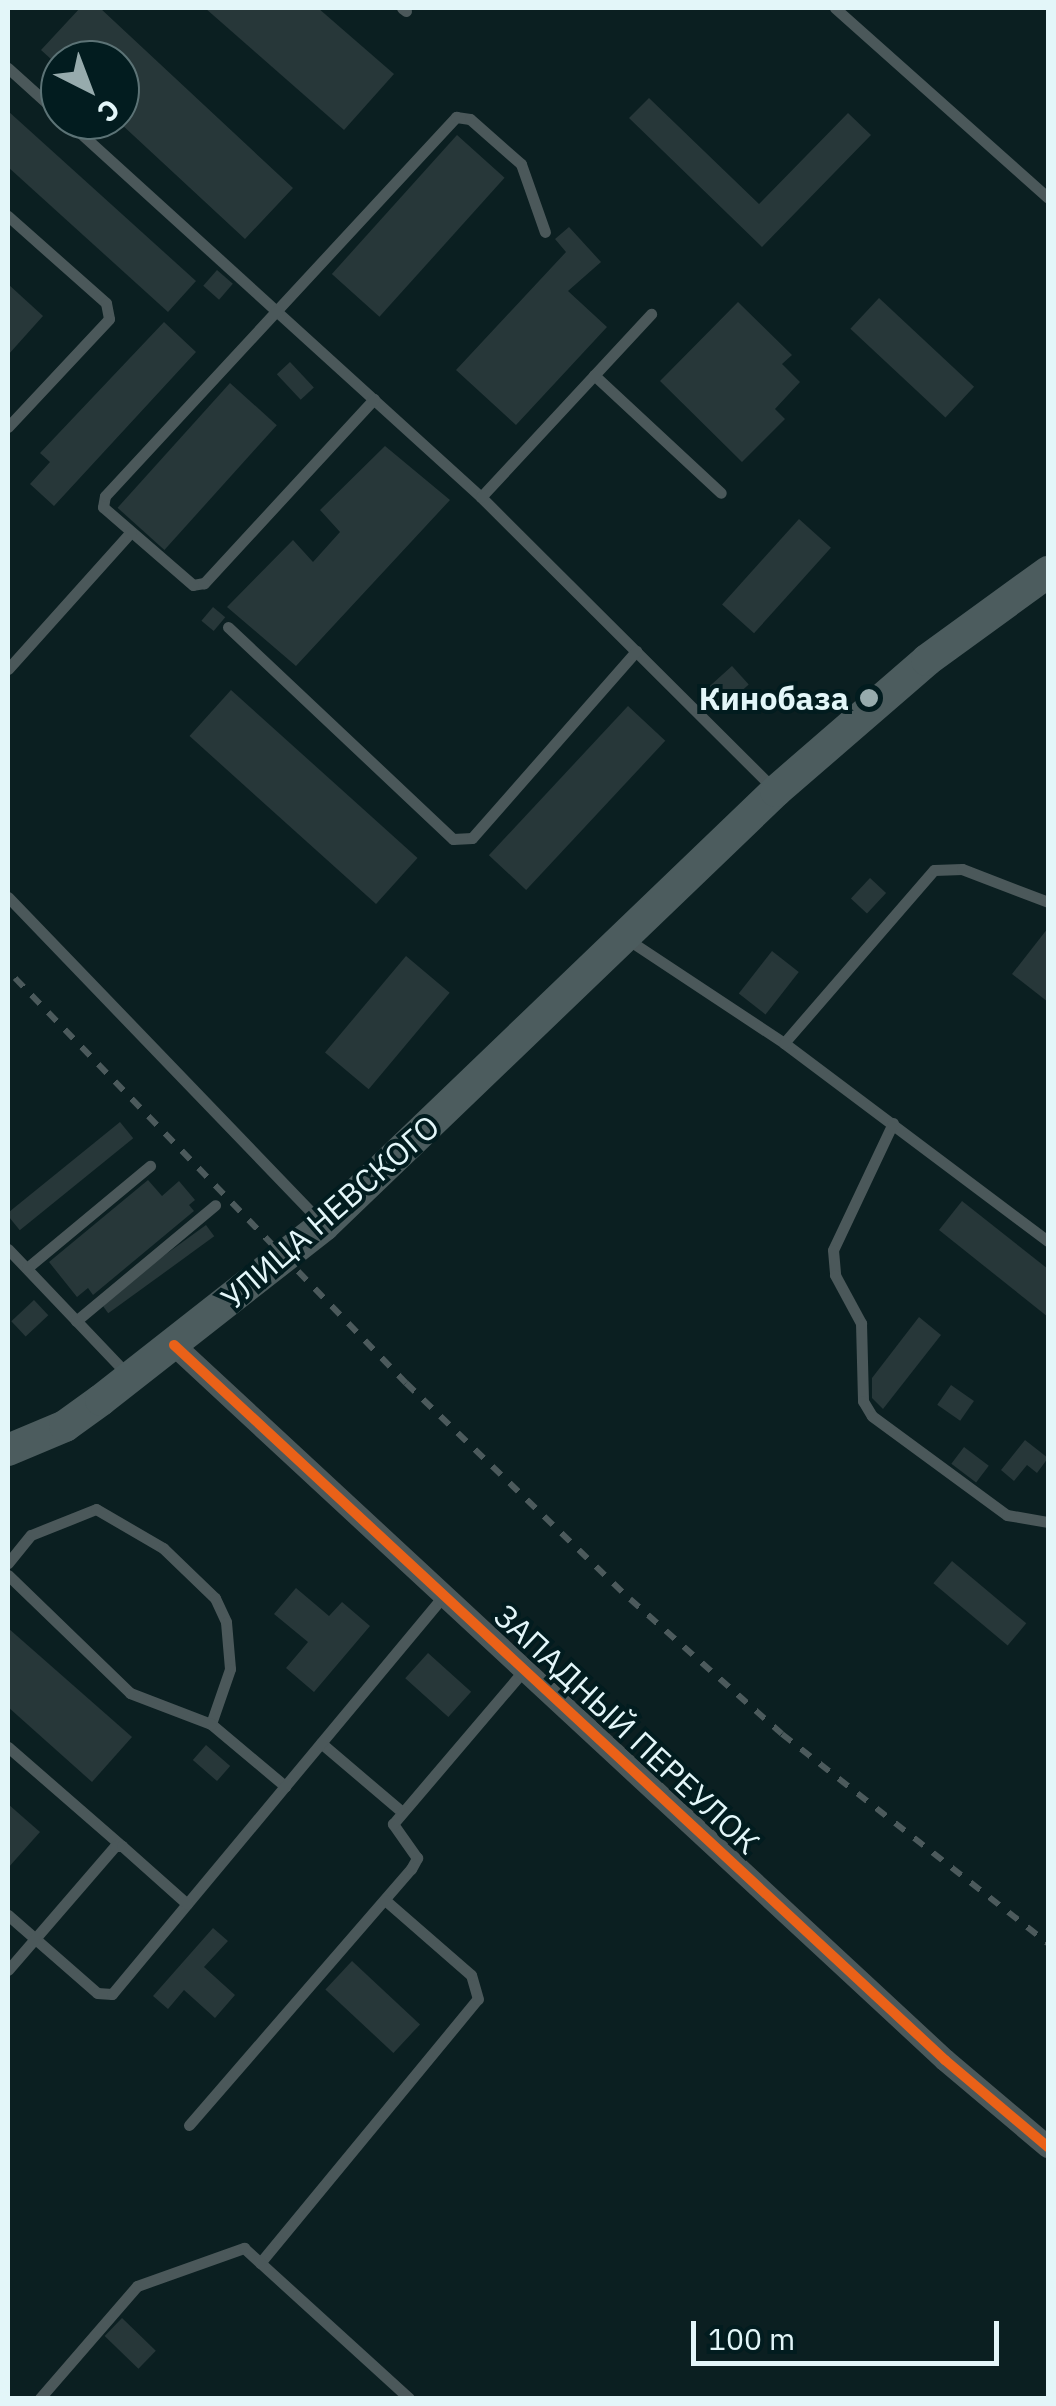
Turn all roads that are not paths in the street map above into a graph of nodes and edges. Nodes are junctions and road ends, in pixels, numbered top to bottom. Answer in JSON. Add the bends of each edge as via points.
{"nodes":[{"id":1,"x":835,"y":8,"type":"edge"},
{"id":2,"x":8,"y":68,"type":"edge"},
{"id":3,"x":40,"y":97,"type":"edge"},
{"id":4,"x":88,"y":140,"type":"edge"},
{"id":5,"x":1048,"y":198,"type":"edge"},
{"id":6,"x":8,"y":216,"type":"edge"},
{"id":7,"x":545,"y":232,"type":"dead end"},
{"id":8,"x":276,"y":308,"type":"junction"},
{"id":9,"x":652,"y":314,"type":"dead end"},
{"id":10,"x":594,"y":375,"type":"junction"},
{"id":11,"x":374,"y":400,"type":"junction"},
{"id":12,"x":8,"y":427,"type":"edge"},
{"id":13,"x":722,"y":493,"type":"dead end"},
{"id":14,"x":481,"y":497,"type":"junction"},
{"id":15,"x":131,"y":532,"type":"junction"},
{"id":16,"x":1048,"y":572,"type":"edge"},
{"id":17,"x":228,"y":627,"type":"dead end"},
{"id":18,"x":636,"y":651,"type":"junction"},
{"id":19,"x":8,"y":669,"type":"edge"},
{"id":20,"x":776,"y":791,"type":"junction"},
{"id":21,"x":8,"y":897,"type":"edge"},
{"id":22,"x":1048,"y":902,"type":"edge"},
{"id":23,"x":623,"y":936,"type":"junction"},
{"id":24,"x":784,"y":1043,"type":"junction"},
{"id":25,"x":893,"y":1124,"type":"junction"},
{"id":26,"x":150,"y":1166,"type":"dead end"},
{"id":27,"x":215,"y":1206,"type":"dead end"},
{"id":28,"x":324,"y":1225,"type":"junction"},
{"id":29,"x":1048,"y":1241,"type":"edge"},
{"id":30,"x":8,"y":1249,"type":"edge"},
{"id":31,"x":27,"y":1268,"type":"junction"},
{"id":32,"x":76,"y":1321,"type":"junction"},
{"id":33,"x":174,"y":1345,"type":"junction"},
{"id":34,"x":130,"y":1378,"type":"junction"},
{"id":35,"x":8,"y":1450,"type":"edge"},
{"id":36,"x":1048,"y":1522,"type":"edge"},
{"id":37,"x":8,"y":1563,"type":"edge"},
{"id":38,"x":8,"y":1575,"type":"edge"},
{"id":39,"x":445,"y":1594,"type":"junction"},
{"id":40,"x":526,"y":1668,"type":"junction"},
{"id":41,"x":212,"y":1724,"type":"junction"},
{"id":42,"x":322,"y":1743,"type":"junction"},
{"id":43,"x":8,"y":1747,"type":"edge"},
{"id":44,"x":285,"y":1786,"type":"junction"},
{"id":45,"x":400,"y":1812,"type":"junction"},
{"id":46,"x":122,"y":1846,"type":"junction"},
{"id":47,"x":385,"y":1900,"type":"junction"},
{"id":48,"x":187,"y":1904,"type":"junction"},
{"id":49,"x":8,"y":1915,"type":"edge"},
{"id":50,"x":34,"y":1938,"type":"junction"},
{"id":51,"x":8,"y":1970,"type":"edge"},
{"id":52,"x":189,"y":2124,"type":"dead end"},
{"id":53,"x":1048,"y":2147,"type":"edge"},
{"id":54,"x":260,"y":2263,"type":"junction"},
{"id":55,"x":40,"y":2398,"type":"edge"},
{"id":56,"x":409,"y":2398,"type":"edge"}],
"edges":[{"from":1,"to":5,"type":"lane"},
{"from":2,"to":3,"type":"lane"},
{"from":4,"to":8,"type":"lane"},
{"from":6,"to":12,"type":"lane","via":[[106,303],[109,319]]},
{"from":7,"to":8,"type":"lane","via":[[521,164],[470,119],[456,116]]},
{"from":8,"to":11,"type":"lane"},
{"from":8,"to":15,"type":"lane","via":[[105,496],[103,507]]},
{"from":9,"to":10,"type":"lane"},
{"from":10,"to":13,"type":"lane"},
{"from":10,"to":14,"type":"lane"},
{"from":11,"to":14,"type":"lane"},
{"from":11,"to":15,"type":"lane","via":[[204,583],[192,585]]},
{"from":14,"to":18,"type":"lane"},
{"from":15,"to":19,"type":"lane"},
{"from":16,"to":20,"type":"main road","name":"УЛИЦА НЕВСКОГО","via":[[928,660]]},
{"from":17,"to":18,"type":"lane","via":[[452,839],[472,838]]},
{"from":18,"to":20,"type":"lane"},
{"from":20,"to":23,"type":"main road","name":"УЛИЦА НЕВСКОГО"},
{"from":21,"to":28,"type":"lane"},
{"from":22,"to":24,"type":"lane","via":[[962,868],[934,870]]},
{"from":23,"to":24,"type":"lane"},
{"from":23,"to":28,"type":"main road","name":"УЛИЦА НЕВСКОГО"},
{"from":24,"to":25,"type":"lane"},
{"from":25,"to":29,"type":"lane"},
{"from":25,"to":36,"type":"lane","via":[[833,1250],[836,1275],[860,1324],[863,1401],[872,1416],[1007,1515]]},
{"from":26,"to":31,"type":"lane"},
{"from":27,"to":32,"type":"lane"},
{"from":28,"to":33,"type":"main road","name":"УЛИЦА НЕВСКОГО"},
{"from":30,"to":31,"type":"lane"},
{"from":31,"to":32,"type":"lane"},
{"from":32,"to":34,"type":"lane"},
{"from":33,"to":34,"type":"main road","name":"УЛИЦА НЕВСКОГО"},
{"from":33,"to":39,"type":"street","name":"ЗАПАДНЫЙ ПЕРЕУЛОК"},
{"from":34,"to":35,"type":"main road","name":"УЛИЦА НЕВСКОГО","via":[[65,1426]]},
{"from":37,"to":41,"type":"lane","via":[[30,1534],[96,1509],[151,1539],[215,1598],[226,1622],[230,1669]]},
{"from":38,"to":41,"type":"lane","via":[[130,1693]]},
{"from":39,"to":40,"type":"street","name":"ЗАПАДНЫЙ ПЕРЕУЛОК"},
{"from":39,"to":42,"type":"lane"},
{"from":40,"to":45,"type":"lane"},
{"from":40,"to":53,"type":"street","name":"ЗАПАДНЫЙ ПЕРЕУЛОК","via":[[945,2060]]},
{"from":41,"to":44,"type":"lane"},
{"from":42,"to":44,"type":"lane"},
{"from":42,"to":45,"type":"lane"},
{"from":43,"to":46,"type":"lane"},
{"from":44,"to":48,"type":"lane"},
{"from":45,"to":47,"type":"lane","via":[[393,1824],[417,1858]]},
{"from":46,"to":48,"type":"lane"},
{"from":46,"to":50,"type":"lane","via":[[106,1851]]},
{"from":47,"to":52,"type":"lane"},
{"from":47,"to":54,"type":"lane","via":[[470,1974],[478,1999]]},
{"from":48,"to":50,"type":"lane","via":[[105,1996]]},
{"from":49,"to":50,"type":"lane"},
{"from":50,"to":51,"type":"lane"},
{"from":54,"to":55,"type":"lane","via":[[244,2248],[136,2286]]},
{"from":54,"to":56,"type":"lane"}]}
